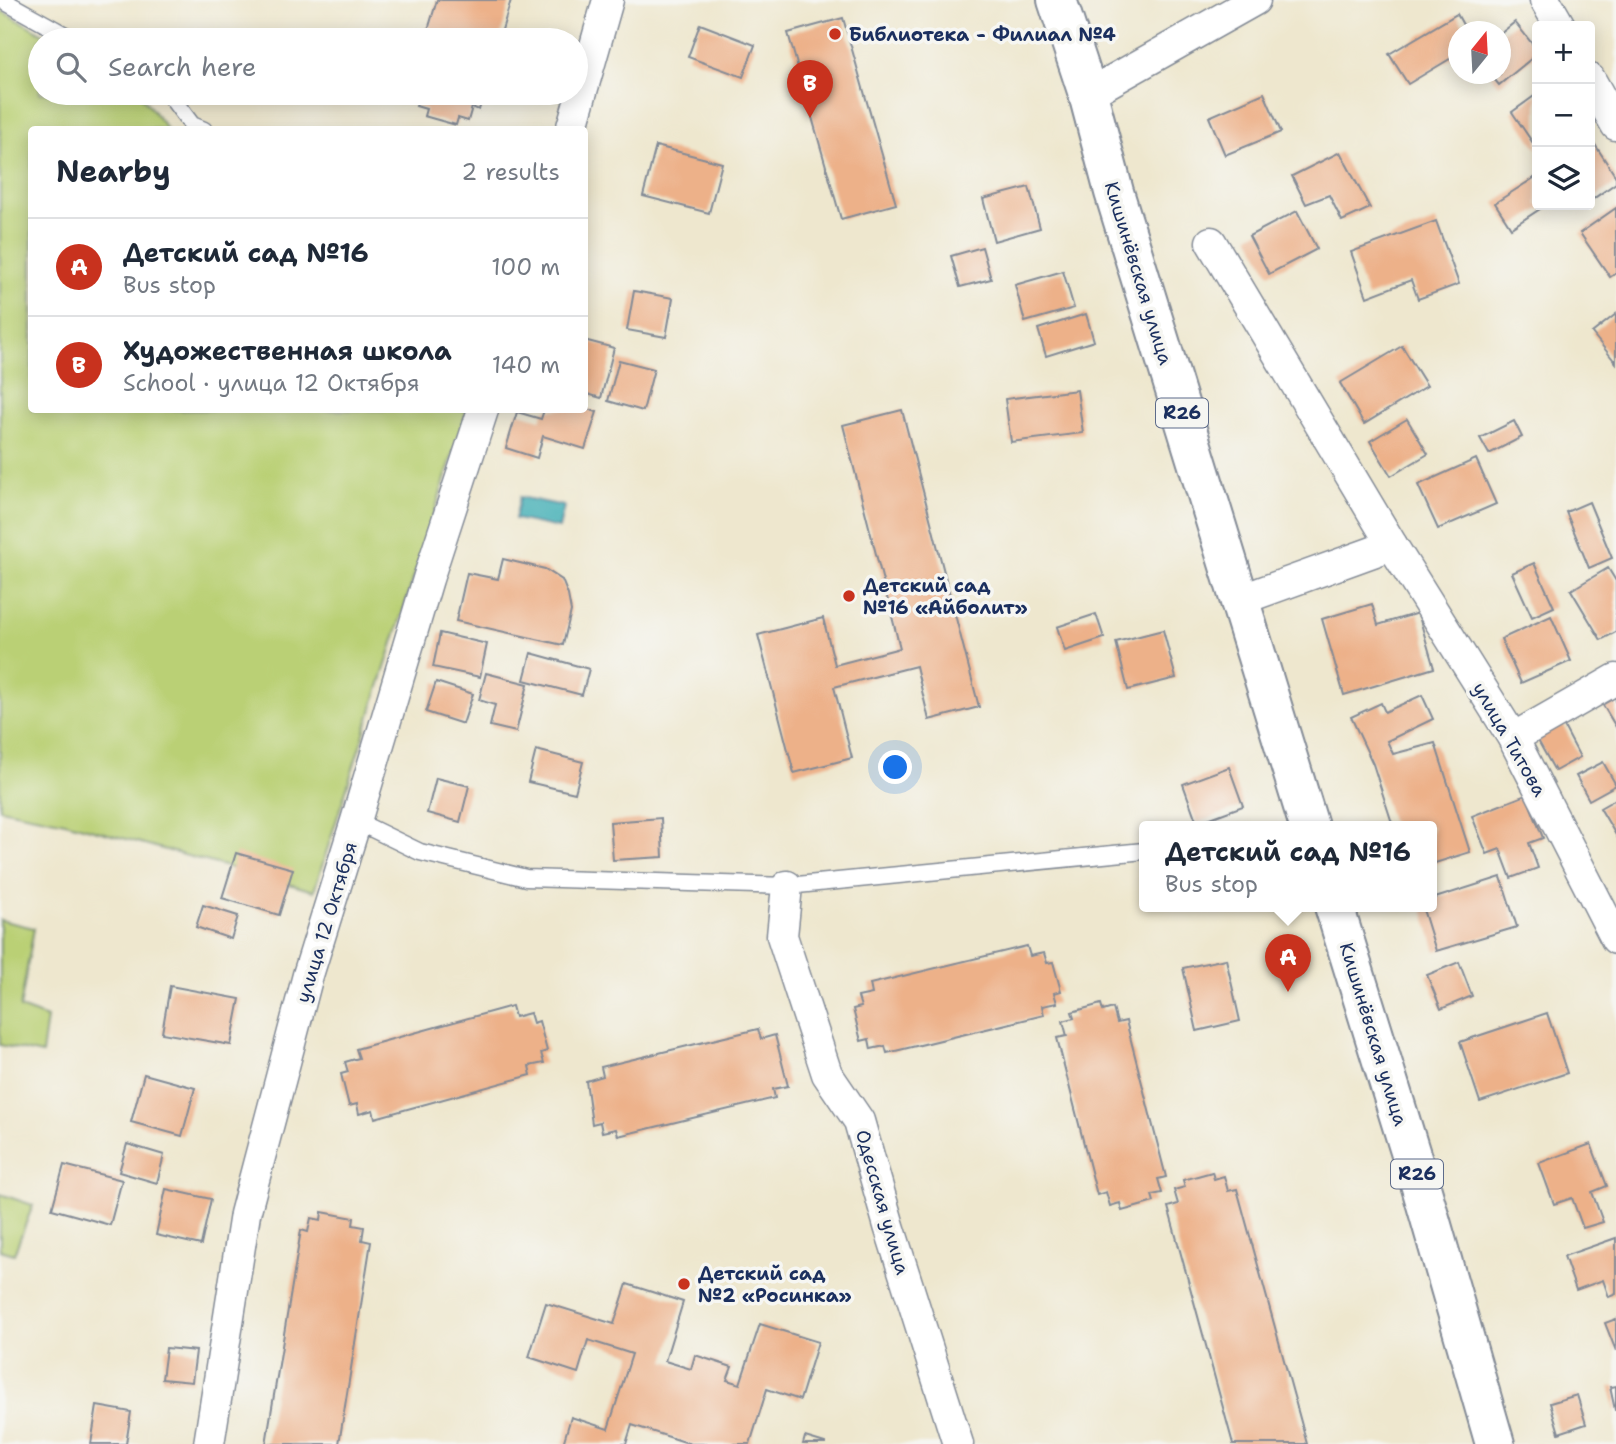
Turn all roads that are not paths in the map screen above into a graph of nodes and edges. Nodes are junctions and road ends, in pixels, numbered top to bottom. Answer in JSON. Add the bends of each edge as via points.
{"nodes":[{"id":1,"x":2,"y":0,"type":"edge"},
{"id":2,"x":608,"y":0,"type":"edge"},
{"id":3,"x":1057,"y":0,"type":"edge"},
{"id":4,"x":1255,"y":0,"type":"edge"},
{"id":5,"x":1545,"y":0,"type":"edge"},
{"id":6,"x":1557,"y":21,"type":"edge"},
{"id":7,"x":52,"y":28,"type":"edge"},
{"id":8,"x":588,"y":70,"type":"edge"},
{"id":9,"x":1593,"y":84,"type":"edge"},
{"id":10,"x":1088,"y":94,"type":"junction"},
{"id":11,"x":177,"y":105,"type":"edge"},
{"id":12,"x":578,"y":105,"type":"edge"},
{"id":13,"x":1616,"y":125,"type":"edge"},
{"id":14,"x":194,"y":126,"type":"edge"},
{"id":15,"x":572,"y":126,"type":"edge"},
{"id":16,"x":1211,"y":242,"type":"dead end"},
{"id":17,"x":482,"y":413,"type":"edge"},
{"id":18,"x":1392,"y":545,"type":"junction"},
{"id":19,"x":1240,"y":600,"type":"junction"},
{"id":20,"x":1616,"y":679,"type":"edge"},
{"id":21,"x":1513,"y":738,"type":"junction"},
{"id":22,"x":356,"y":821,"type":"junction"},
{"id":23,"x":1307,"y":821,"type":"edge"},
{"id":24,"x":1139,"y":851,"type":"edge"},
{"id":25,"x":787,"y":886,"type":"junction"},
{"id":26,"x":1336,"y":912,"type":"edge"},
{"id":27,"x":1616,"y":939,"type":"edge"},
{"id":28,"x":209,"y":1444,"type":"edge"},
{"id":29,"x":958,"y":1444,"type":"edge"},
{"id":30,"x":1495,"y":1444,"type":"edge"}],
"edges":[{"from":1,"to":7,"type":"lane"},
{"from":2,"to":8,"type":"street"},
{"from":3,"to":10,"type":"main road","name":"Кишинёвская улица","number":"R26"},
{"from":4,"to":10,"type":"street"},
{"from":5,"to":6,"type":"street"},
{"from":9,"to":13,"type":"street"},
{"from":10,"to":19,"type":"main road","name":"Кишинёвская улица","number":"R26"},
{"from":11,"to":14,"type":"lane"},
{"from":12,"to":15,"type":"street"},
{"from":16,"to":18,"type":"street","name":"улица Титова"},
{"from":17,"to":22,"type":"street","name":"улица 12 Октября"},
{"from":18,"to":19,"type":"street"},
{"from":18,"to":21,"type":"street","name":"улица Титова"},
{"from":19,"to":23,"type":"main road","name":"Кишинёвская улица","number":"R26"},
{"from":20,"to":21,"type":"street"},
{"from":21,"to":27,"type":"street","name":"улица Титова"},
{"from":22,"to":25,"type":"lane","via":[[420,852],[526,878]]},
{"from":22,"to":28,"type":"street","name":"улица 12 Октября","via":[[308,975],[245,1214]]},
{"from":24,"to":25,"type":"lane"},
{"from":25,"to":29,"type":"street","name":"Одесская улица","via":[[782,936],[827,1074],[859,1121]]},
{"from":26,"to":30,"type":"main road","name":"Кишинёвская улица","number":"R26"}]}
